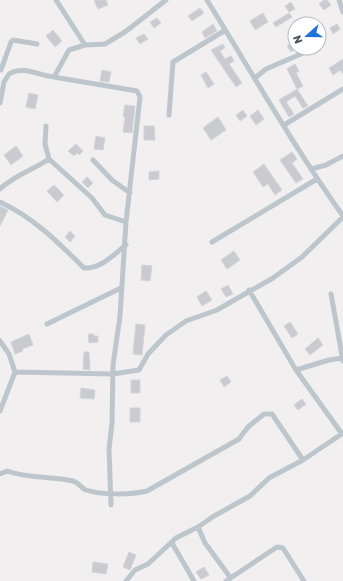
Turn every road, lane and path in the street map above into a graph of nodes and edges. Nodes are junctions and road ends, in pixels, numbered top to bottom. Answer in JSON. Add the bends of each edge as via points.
{"nodes":[{"id":1,"x":56,"y":0,"type":"edge"},
{"id":2,"x":166,"y":0,"type":"edge"},
{"id":3,"x":207,"y":0,"type":"edge"},
{"id":4,"x":338,"y":0,"type":"edge"},
{"id":5,"x":343,"y":12,"type":"edge"},
{"id":6,"x":224,"y":31,"type":"junction"},
{"id":7,"x":37,"y":44,"type":"dead end"},
{"id":8,"x":86,"y":45,"type":"junction"},
{"id":9,"x":296,"y":56,"type":"edge"},
{"id":10,"x":1,"y":70,"type":"edge"},
{"id":11,"x":9,"y":74,"type":"junction"},
{"id":12,"x":54,"y":77,"type":"junction"},
{"id":13,"x":255,"y":78,"type":"junction"},
{"id":14,"x":343,"y":89,"type":"edge"},
{"id":15,"x":0,"y":103,"type":"edge"},
{"id":16,"x":169,"y":115,"type":"dead end"},
{"id":17,"x":284,"y":125,"type":"junction"},
{"id":18,"x":46,"y":126,"type":"dead end"},
{"id":19,"x":343,"y":156,"type":"edge"},
{"id":20,"x":49,"y":159,"type":"junction"},
{"id":21,"x":93,"y":160,"type":"dead end"},
{"id":22,"x":311,"y":169,"type":"junction"},
{"id":23,"x":317,"y":180,"type":"junction"},
{"id":24,"x":0,"y":189,"type":"edge"},
{"id":25,"x":130,"y":193,"type":"junction"},
{"id":26,"x":0,"y":202,"type":"edge"},
{"id":27,"x":343,"y":217,"type":"edge"},
{"id":28,"x":126,"y":222,"type":"junction"},
{"id":29,"x":212,"y":242,"type":"dead end"},
{"id":30,"x":126,"y":245,"type":"junction"},
{"id":31,"x":121,"y":288,"type":"junction"},
{"id":32,"x":249,"y":290,"type":"junction"},
{"id":33,"x":331,"y":294,"type":"dead end"},
{"id":34,"x":47,"y":324,"type":"dead end"},
{"id":35,"x":0,"y":341,"type":"edge"},
{"id":36,"x":343,"y":358,"type":"edge"},
{"id":37,"x":343,"y":361,"type":"edge"},
{"id":38,"x":296,"y":370,"type":"junction"},
{"id":39,"x":15,"y":372,"type":"junction"},
{"id":40,"x":113,"y":374,"type":"junction"},
{"id":41,"x":0,"y":411,"type":"edge"},
{"id":42,"x":343,"y":434,"type":"edge"},
{"id":43,"x":303,"y":460,"type":"junction"},
{"id":44,"x":0,"y":474,"type":"edge"},
{"id":45,"x":110,"y":492,"type":"junction"},
{"id":46,"x":111,"y":505,"type":"dead end"},
{"id":47,"x":198,"y":527,"type":"junction"},
{"id":48,"x":172,"y":543,"type":"junction"},
{"id":49,"x":230,"y":577,"type":"junction"},
{"id":50,"x":126,"y":581,"type":"edge"},
{"id":51,"x":194,"y":581,"type":"edge"},
{"id":52,"x":226,"y":581,"type":"edge"},
{"id":53,"x":304,"y":581,"type":"edge"}],
"edges":[{"from":1,"to":8,"type":"street"},
{"from":2,"to":8,"type":"street","via":[[105,44]]},
{"from":3,"to":6,"type":"street"},
{"from":4,"to":5,"type":"street"},
{"from":6,"to":13,"type":"street"},
{"from":6,"to":16,"type":"street","via":[[174,62]]},
{"from":7,"to":10,"type":"street","via":[[11,42]]},
{"from":8,"to":12,"type":"street","via":[[68,50]]},
{"from":9,"to":13,"type":"street","via":[[266,69]]},
{"from":10,"to":11,"type":"street"},
{"from":11,"to":12,"type":"street","via":[[17,71]]},
{"from":11,"to":15,"type":"street","via":[[4,82]]},
{"from":12,"to":25,"type":"street","via":[[137,91],[141,104]]},
{"from":13,"to":17,"type":"street"},
{"from":14,"to":17,"type":"street"},
{"from":17,"to":22,"type":"street"},
{"from":18,"to":20,"type":"street","via":[[45,144]]},
{"from":19,"to":22,"type":"street"},
{"from":20,"to":24,"type":"street","via":[[10,179]]},
{"from":20,"to":28,"type":"street","via":[[92,198],[106,215]]},
{"from":21,"to":25,"type":"street","via":[[112,180]]},
{"from":22,"to":23,"type":"street"},
{"from":23,"to":27,"type":"street"},
{"from":23,"to":29,"type":"street"},
{"from":25,"to":28,"type":"street"},
{"from":26,"to":30,"type":"street","via":[[35,224],[84,268],[92,269],[100,265]]},
{"from":27,"to":32,"type":"street","via":[[302,257],[273,278]]},
{"from":28,"to":30,"type":"street"},
{"from":30,"to":31,"type":"street"},
{"from":31,"to":34,"type":"street"},
{"from":31,"to":40,"type":"street"},
{"from":32,"to":38,"type":"street"},
{"from":32,"to":40,"type":"street","via":[[217,310],[186,322],[166,334],[148,354],[139,370]]},
{"from":33,"to":36,"type":"street"},
{"from":35,"to":39,"type":"street","via":[[9,354]]},
{"from":36,"to":37,"type":"street"},
{"from":36,"to":38,"type":"street"},
{"from":38,"to":42,"type":"street"},
{"from":39,"to":40,"type":"street"},
{"from":39,"to":41,"type":"street"},
{"from":40,"to":45,"type":"street","via":[[109,449]]},
{"from":42,"to":43,"type":"street"},
{"from":43,"to":45,"type":"street","via":[[272,414],[264,414],[248,427],[239,439],[147,491],[135,494]]},
{"from":43,"to":47,"type":"street","via":[[269,478],[250,496]]},
{"from":44,"to":45,"type":"street","via":[[7,471],[18,475],[75,481],[85,490]]},
{"from":45,"to":46,"type":"street"},
{"from":47,"to":48,"type":"street","via":[[176,538]]},
{"from":47,"to":49,"type":"street","via":[[205,543]]},
{"from":48,"to":50,"type":"street","via":[[148,564],[135,570]]},
{"from":48,"to":51,"type":"street"},
{"from":49,"to":52,"type":"street"},
{"from":49,"to":53,"type":"street","via":[[277,547],[287,552]]}]}
